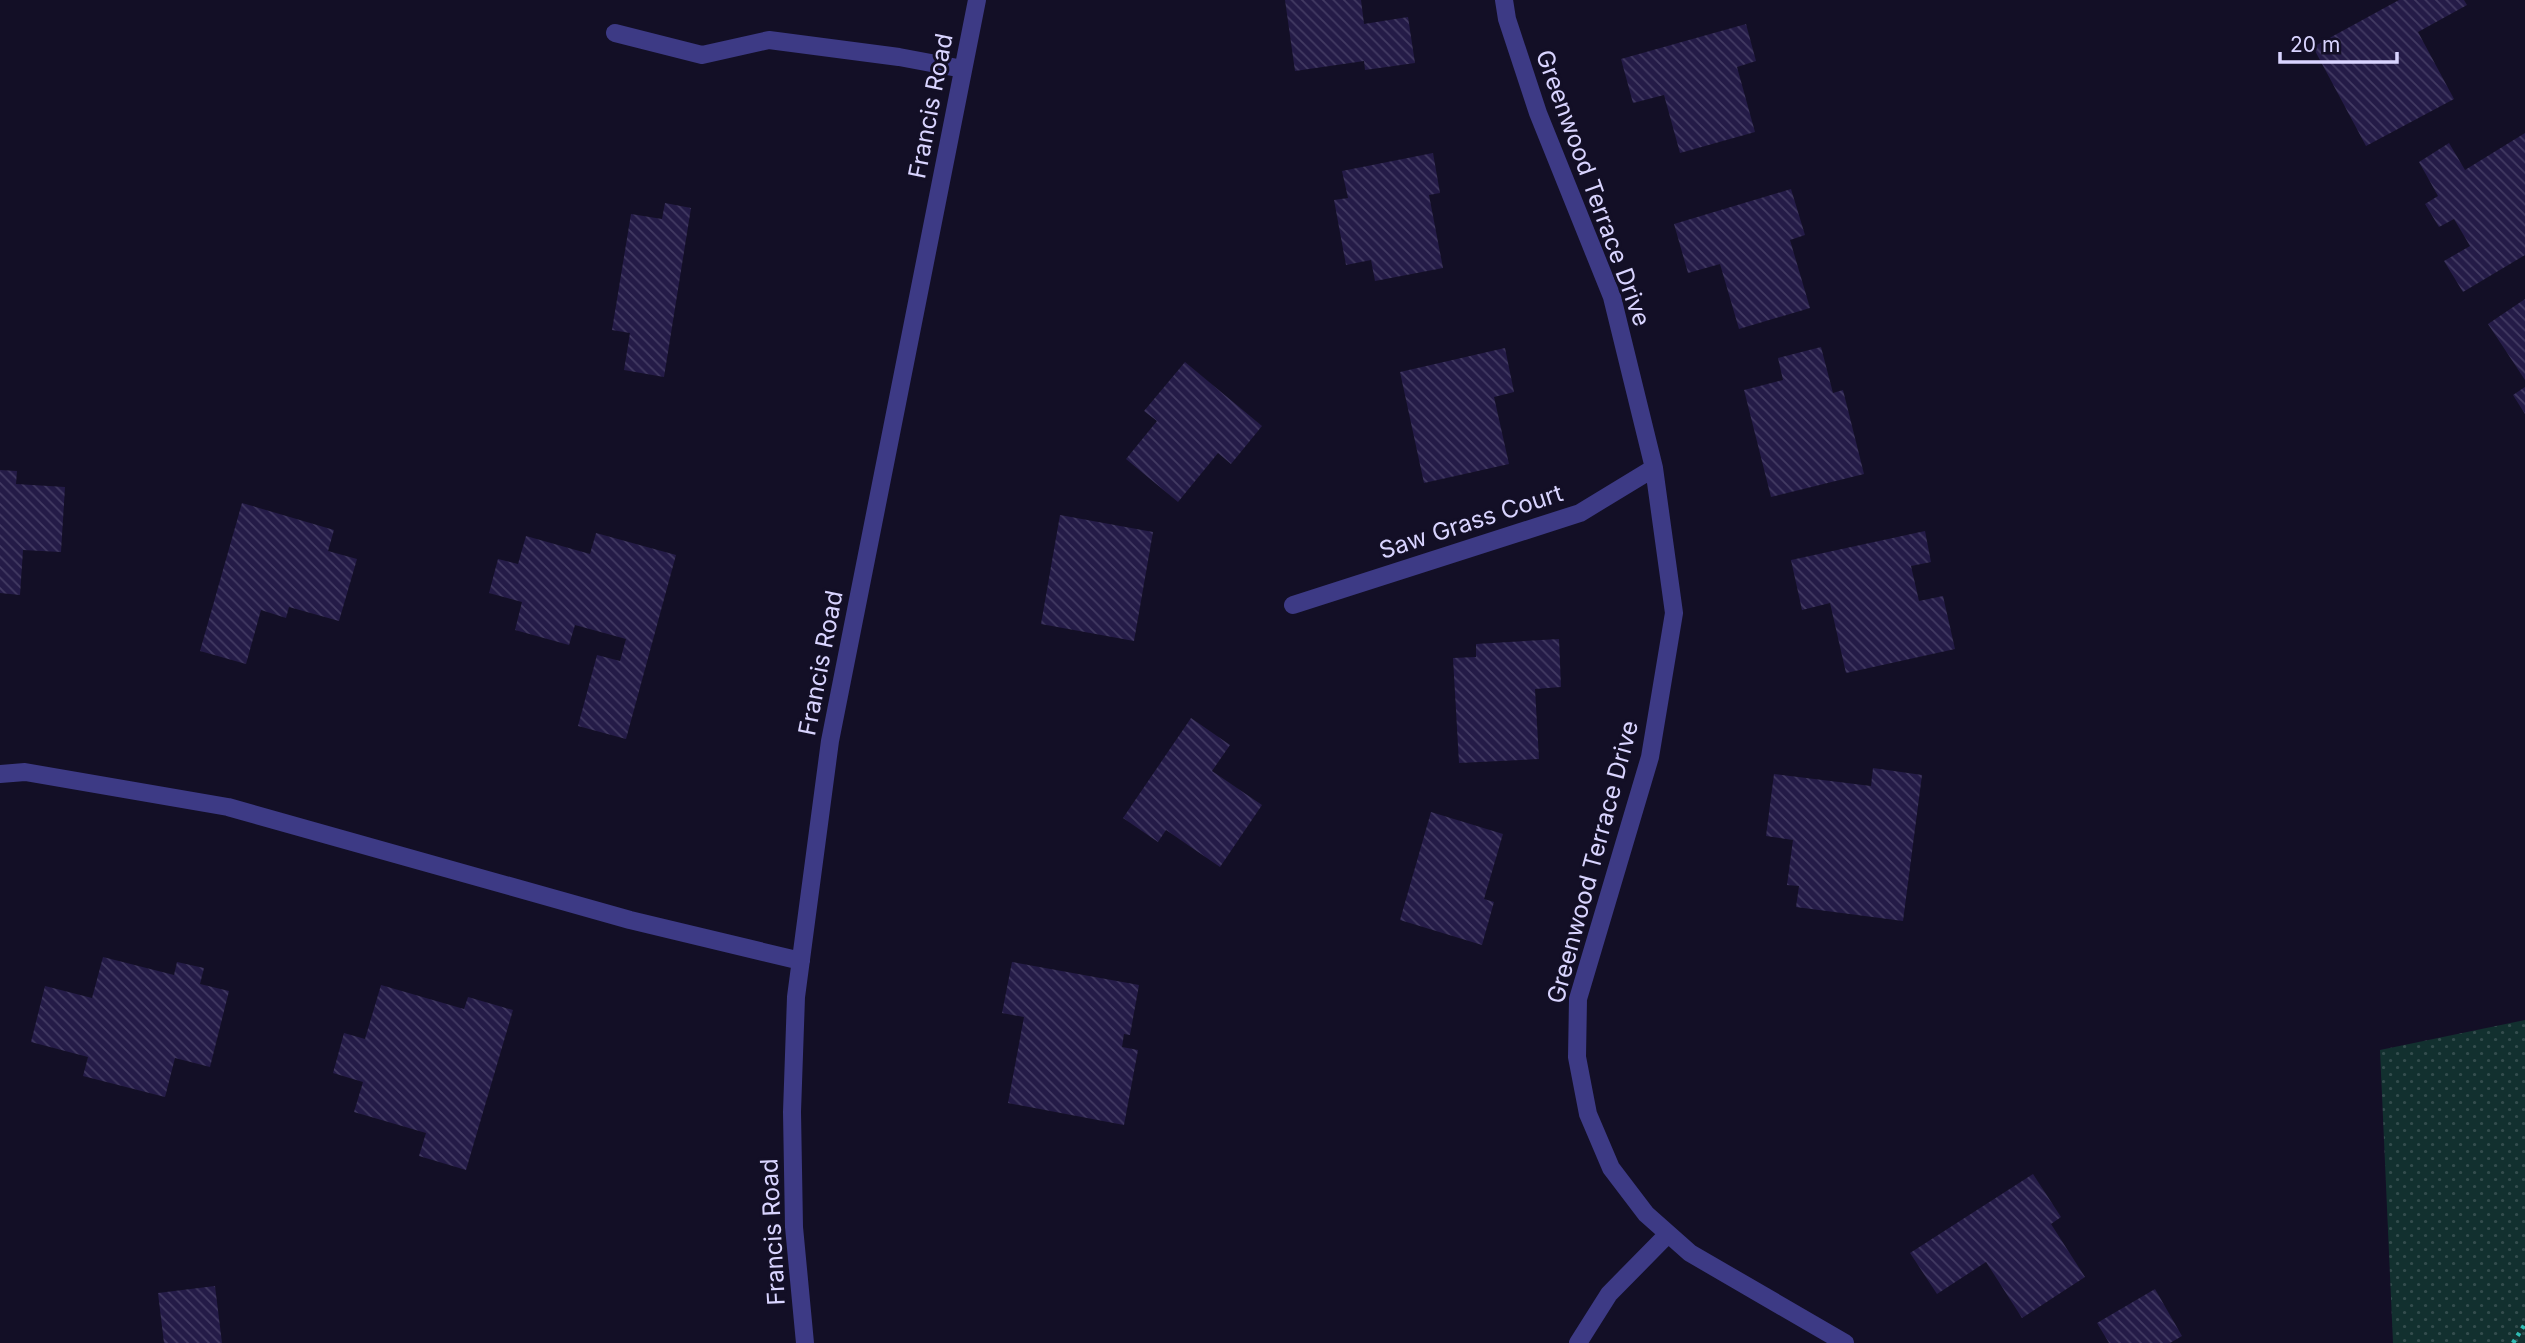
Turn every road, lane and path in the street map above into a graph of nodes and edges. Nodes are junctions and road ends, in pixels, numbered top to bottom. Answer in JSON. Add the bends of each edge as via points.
{"nodes":[{"id":1,"x":977,"y":0,"type":"edge"},
{"id":2,"x":1504,"y":0,"type":"edge"},
{"id":3,"x":615,"y":33,"type":"dead end"},
{"id":4,"x":963,"y":69,"type":"junction"},
{"id":5,"x":1654,"y":468,"type":"junction"},
{"id":6,"x":1293,"y":605,"type":"dead end"},
{"id":7,"x":0,"y":774,"type":"edge"},
{"id":8,"x":802,"y":961,"type":"junction"},
{"id":9,"x":1668,"y":1234,"type":"junction"},
{"id":10,"x":2525,"y":1324,"type":"edge"},
{"id":11,"x":805,"y":1343,"type":"edge"},
{"id":12,"x":1578,"y":1343,"type":"edge"},
{"id":13,"x":1844,"y":1343,"type":"edge"},
{"id":14,"x":2513,"y":1343,"type":"edge"}],
"edges":[{"from":1,"to":4,"type":"street","name":"Francis Road"},
{"from":2,"to":5,"type":"street","name":"Greenwood Terrace Drive","via":[[1538,113],[1612,297]]},
{"from":3,"to":4,"type":"street","via":[[702,55],[769,40]]},
{"from":4,"to":8,"type":"street","name":"Francis Road","via":[[830,741]]},
{"from":5,"to":6,"type":"street","name":"Saw Grass Court","via":[[1580,513]]},
{"from":5,"to":9,"type":"street","name":"Greenwood Terrace Drive","via":[[1674,613],[1650,757],[1578,999],[1577,1057],[1588,1114],[1611,1168],[1646,1214]]},
{"from":7,"to":8,"type":"street","via":[[25,772],[228,807],[630,920]]},
{"from":8,"to":11,"type":"street","name":"Francis Road","via":[[796,997],[792,1112],[794,1227]]},
{"from":9,"to":12,"type":"street","via":[[1609,1294]]},
{"from":9,"to":13,"type":"street","name":"Greenwood Terrace Drive","via":[[1690,1253]]},
{"from":10,"to":14,"type":"path"}]}
